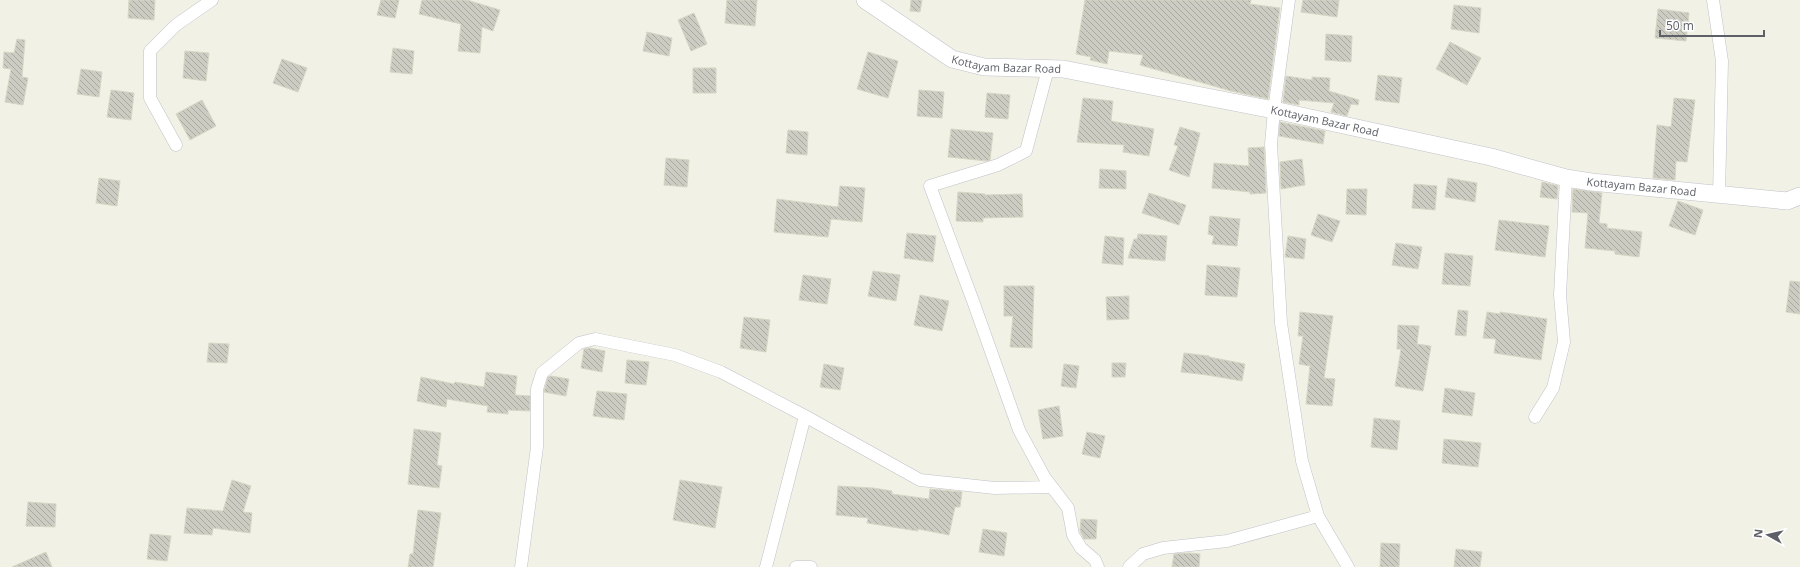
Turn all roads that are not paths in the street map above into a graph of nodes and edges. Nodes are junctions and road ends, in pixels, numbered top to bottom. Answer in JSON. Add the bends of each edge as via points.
{"nodes":[{"id":1,"x":212,"y":0,"type":"edge"},
{"id":2,"x":865,"y":0,"type":"edge"},
{"id":3,"x":1289,"y":0,"type":"edge"},
{"id":4,"x":1713,"y":0,"type":"edge"},
{"id":5,"x":1048,"y":69,"type":"junction"},
{"id":6,"x":1274,"y":110,"type":"junction"},
{"id":7,"x":176,"y":144,"type":"dead end"},
{"id":8,"x":1566,"y":178,"type":"junction"},
{"id":9,"x":1718,"y":195,"type":"junction"},
{"id":10,"x":1800,"y":196,"type":"edge"},
{"id":11,"x":805,"y":416,"type":"junction"},
{"id":12,"x":1535,"y":417,"type":"dead end"},
{"id":13,"x":1052,"y":487,"type":"junction"},
{"id":14,"x":1318,"y":516,"type":"junction"},
{"id":15,"x":522,"y":567,"type":"edge"},
{"id":16,"x":766,"y":567,"type":"edge"},
{"id":17,"x":796,"y":567,"type":"edge"},
{"id":18,"x":811,"y":567,"type":"edge"},
{"id":19,"x":1098,"y":567,"type":"edge"},
{"id":20,"x":1129,"y":567,"type":"edge"},
{"id":21,"x":1348,"y":567,"type":"edge"}],
"edges":[{"from":1,"to":7,"type":"street","via":[[176,25],[150,51],[150,98]]},
{"from":2,"to":5,"type":"main road","name":"Kottayam Bazar Road","via":[[952,59],[984,67]]},
{"from":3,"to":6,"type":"street"},
{"from":4,"to":9,"type":"street","via":[[1722,61]]},
{"from":5,"to":6,"type":"main road","name":"Kottayam Bazar Road","via":[[1063,69]]},
{"from":5,"to":13,"type":"street","via":[[1026,151],[998,165],[930,186],[1018,430]]},
{"from":6,"to":8,"type":"main road","name":"Kottayam Bazar Road","via":[[1491,158]]},
{"from":6,"to":14,"type":"street","via":[[1271,144],[1282,323],[1302,461]]},
{"from":8,"to":9,"type":"main road","name":"Kottayam Bazar Road"},
{"from":8,"to":12,"type":"street","via":[[1560,295],[1564,342],[1553,388]]},
{"from":9,"to":10,"type":"main road","name":"Kottayam Bazar Road","via":[[1786,201]]},
{"from":11,"to":13,"type":"street","via":[[920,480],[994,488]]},
{"from":11,"to":15,"type":"street","via":[[721,372],[674,355],[594,339],[579,343],[542,373],[537,389],[537,446]]},
{"from":11,"to":16,"type":"street"},
{"from":13,"to":19,"type":"street","via":[[1068,508],[1073,535]]},
{"from":14,"to":20,"type":"street","via":[[1227,541],[1163,548],[1143,554]]},
{"from":14,"to":21,"type":"street"},
{"from":17,"to":18,"type":"street"}]}
